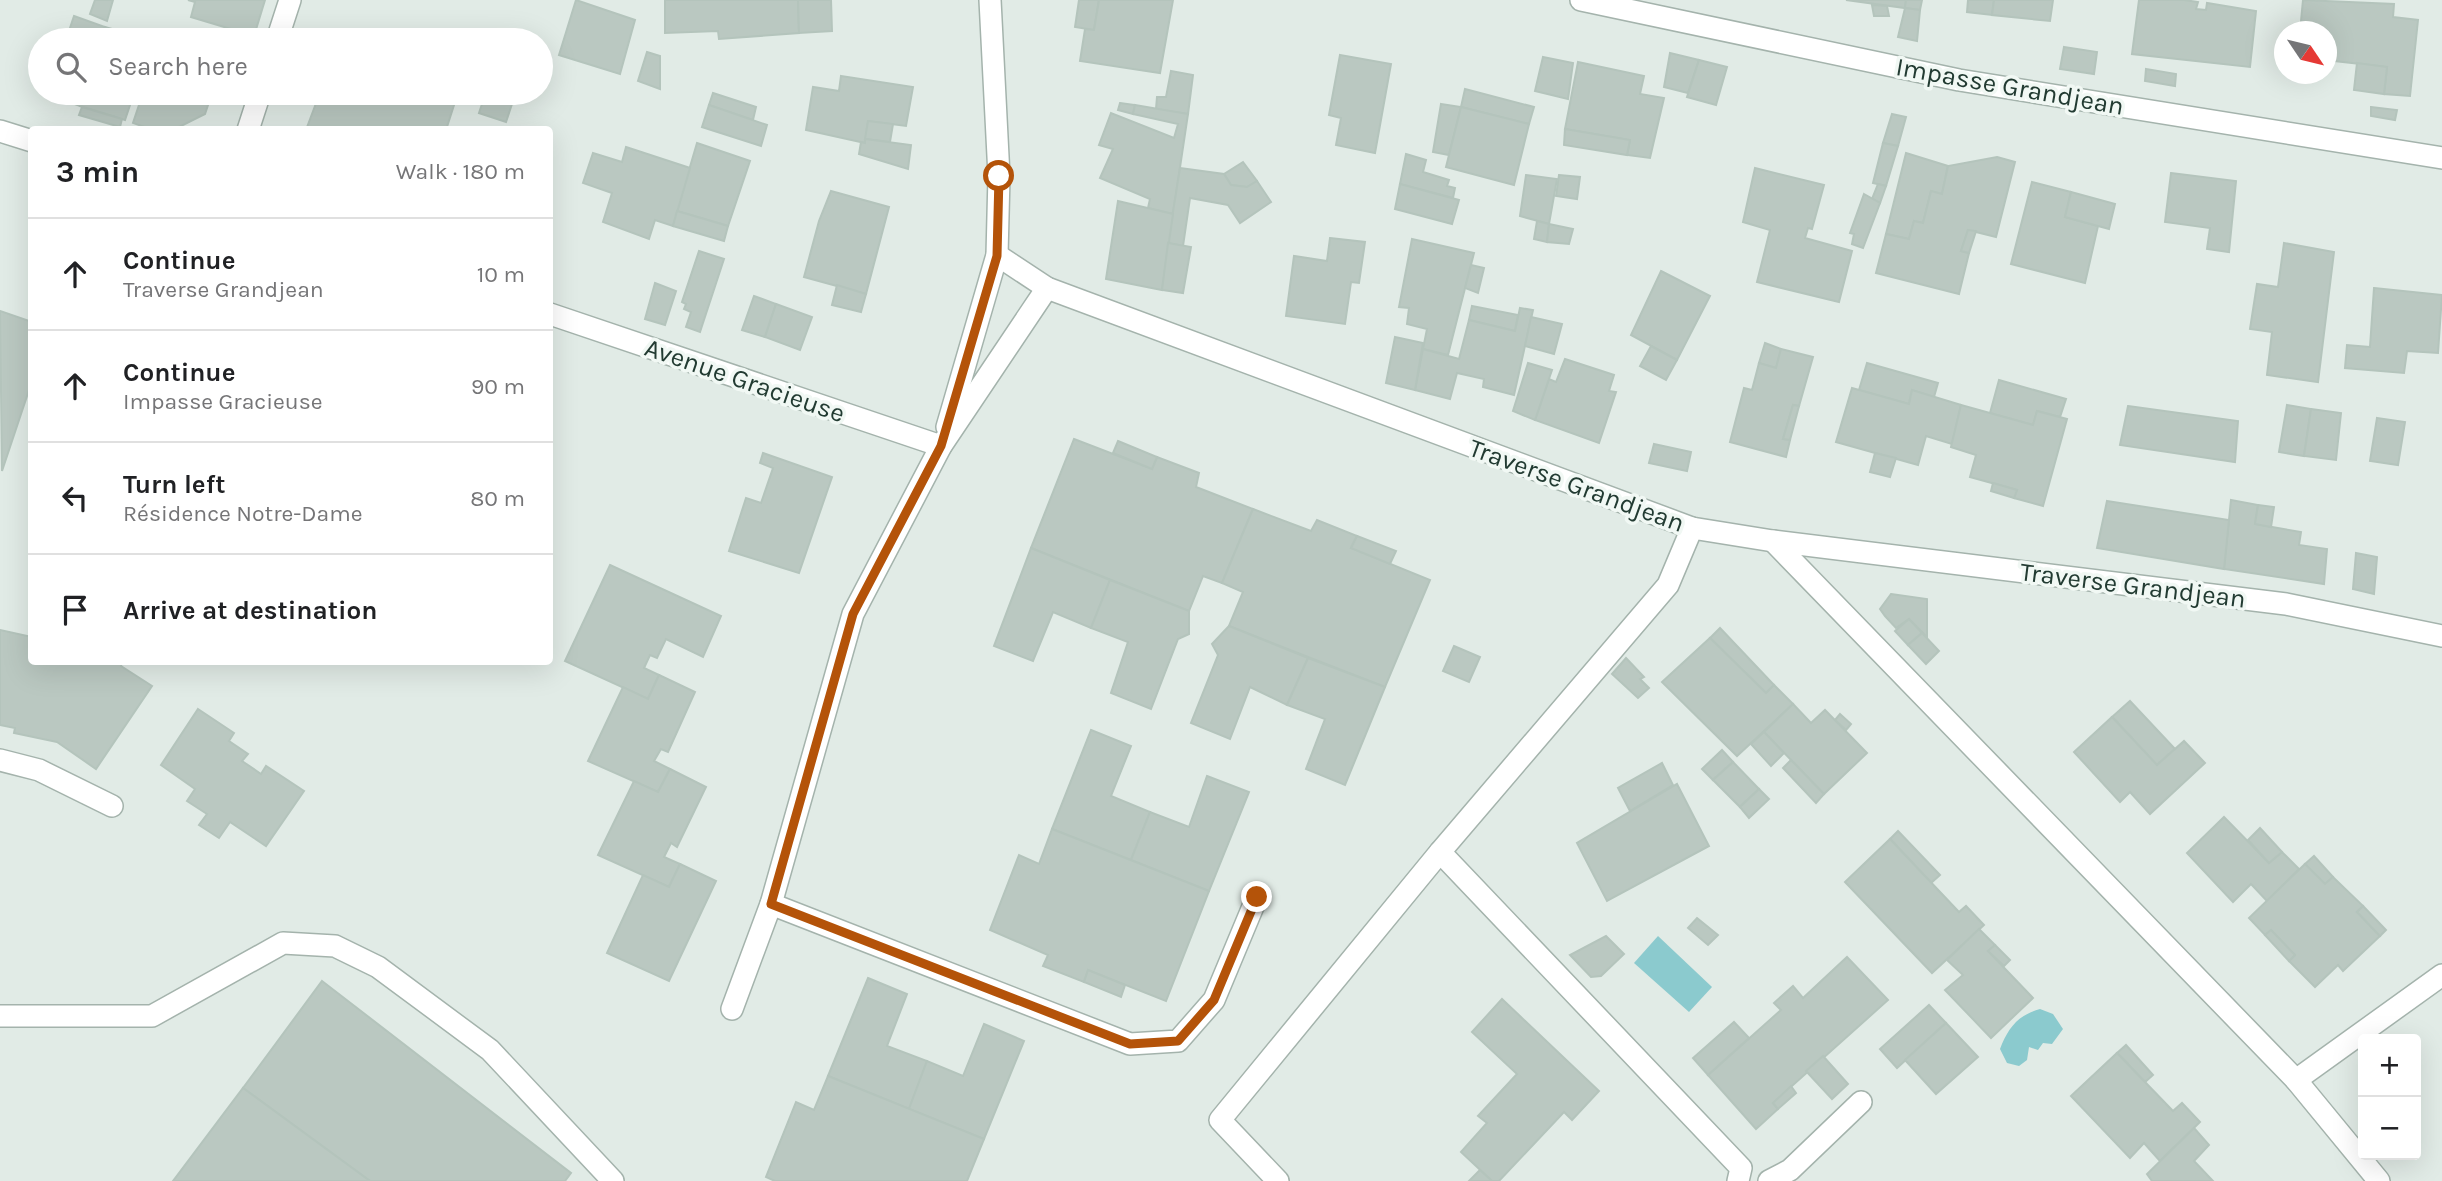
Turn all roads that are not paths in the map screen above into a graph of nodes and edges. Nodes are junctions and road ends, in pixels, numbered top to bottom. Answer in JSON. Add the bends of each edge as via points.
{"nodes":[{"id":1,"x":290,"y":0,"type":"edge"},
{"id":2,"x":990,"y":0,"type":"edge"},
{"id":3,"x":1581,"y":0,"type":"edge"},
{"id":4,"x":281,"y":28,"type":"edge"},
{"id":5,"x":256,"y":105,"type":"edge"},
{"id":6,"x":249,"y":126,"type":"edge"},
{"id":7,"x":0,"y":131,"type":"edge"},
{"id":8,"x":28,"y":140,"type":"edge"},
{"id":9,"x":2442,"y":158,"type":"edge"},
{"id":10,"x":997,"y":256,"type":"junction"},
{"id":11,"x":1047,"y":288,"type":"junction"},
{"id":12,"x":553,"y":315,"type":"edge"},
{"id":13,"x":941,"y":446,"type":"junction"},
{"id":14,"x":1692,"y":528,"type":"junction"},
{"id":15,"x":1773,"y":541,"type":"junction"},
{"id":16,"x":2442,"y":636,"type":"edge"},
{"id":17,"x":0,"y":760,"type":"edge"},
{"id":18,"x":112,"y":807,"type":"dead end"},
{"id":19,"x":1440,"y":852,"type":"junction"},
{"id":20,"x":1257,"y":897,"type":"dead end"},
{"id":21,"x":771,"y":904,"type":"junction"},
{"id":22,"x":2442,"y":975,"type":"edge"},
{"id":23,"x":732,"y":1009,"type":"dead end"},
{"id":24,"x":0,"y":1016,"type":"edge"},
{"id":25,"x":2296,"y":1080,"type":"junction"},
{"id":26,"x":1861,"y":1102,"type":"dead end"},
{"id":27,"x":1740,"y":1174,"type":"edge"},
{"id":28,"x":613,"y":1181,"type":"edge"},
{"id":29,"x":1278,"y":1181,"type":"edge"},
{"id":30,"x":1762,"y":1181,"type":"edge"},
{"id":31,"x":1769,"y":1181,"type":"edge"},
{"id":32,"x":2379,"y":1181,"type":"edge"}],
"edges":[{"from":1,"to":4,"type":"street"},
{"from":2,"to":10,"type":"street","via":[[999,176]]},
{"from":3,"to":9,"type":"street","name":"Impasse Grandjean","via":[[1959,80]]},
{"from":5,"to":6,"type":"street"},
{"from":7,"to":8,"type":"street"},
{"from":10,"to":11,"type":"street","name":"Traverse Grandjean"},
{"from":10,"to":13,"type":"street"},
{"from":11,"to":13,"type":"street"},
{"from":11,"to":14,"type":"street","name":"Traverse Grandjean"},
{"from":12,"to":13,"type":"street","name":"Avenue Gracieuse"},
{"from":13,"to":21,"type":"street","via":[[853,614]]},
{"from":14,"to":15,"type":"street","name":"Traverse Grandjean"},
{"from":14,"to":19,"type":"street","via":[[1668,585]]},
{"from":15,"to":16,"type":"street","name":"Traverse Grandjean","via":[[2286,604]]},
{"from":15,"to":25,"type":"street"},
{"from":17,"to":18,"type":"street","via":[[39,770]]},
{"from":19,"to":27,"type":"street"},
{"from":19,"to":29,"type":"street","via":[[1220,1120]]},
{"from":20,"to":21,"type":"street","via":[[1214,1000],[1178,1041],[1130,1044]]},
{"from":21,"to":23,"type":"street"},
{"from":22,"to":25,"type":"street"},
{"from":24,"to":28,"type":"street","via":[[152,1016],[284,943],[335,946],[378,967],[490,1050]]},
{"from":25,"to":32,"type":"street"},
{"from":26,"to":31,"type":"street","via":[[1790,1170]]},
{"from":27,"to":30,"type":"street"}]}
